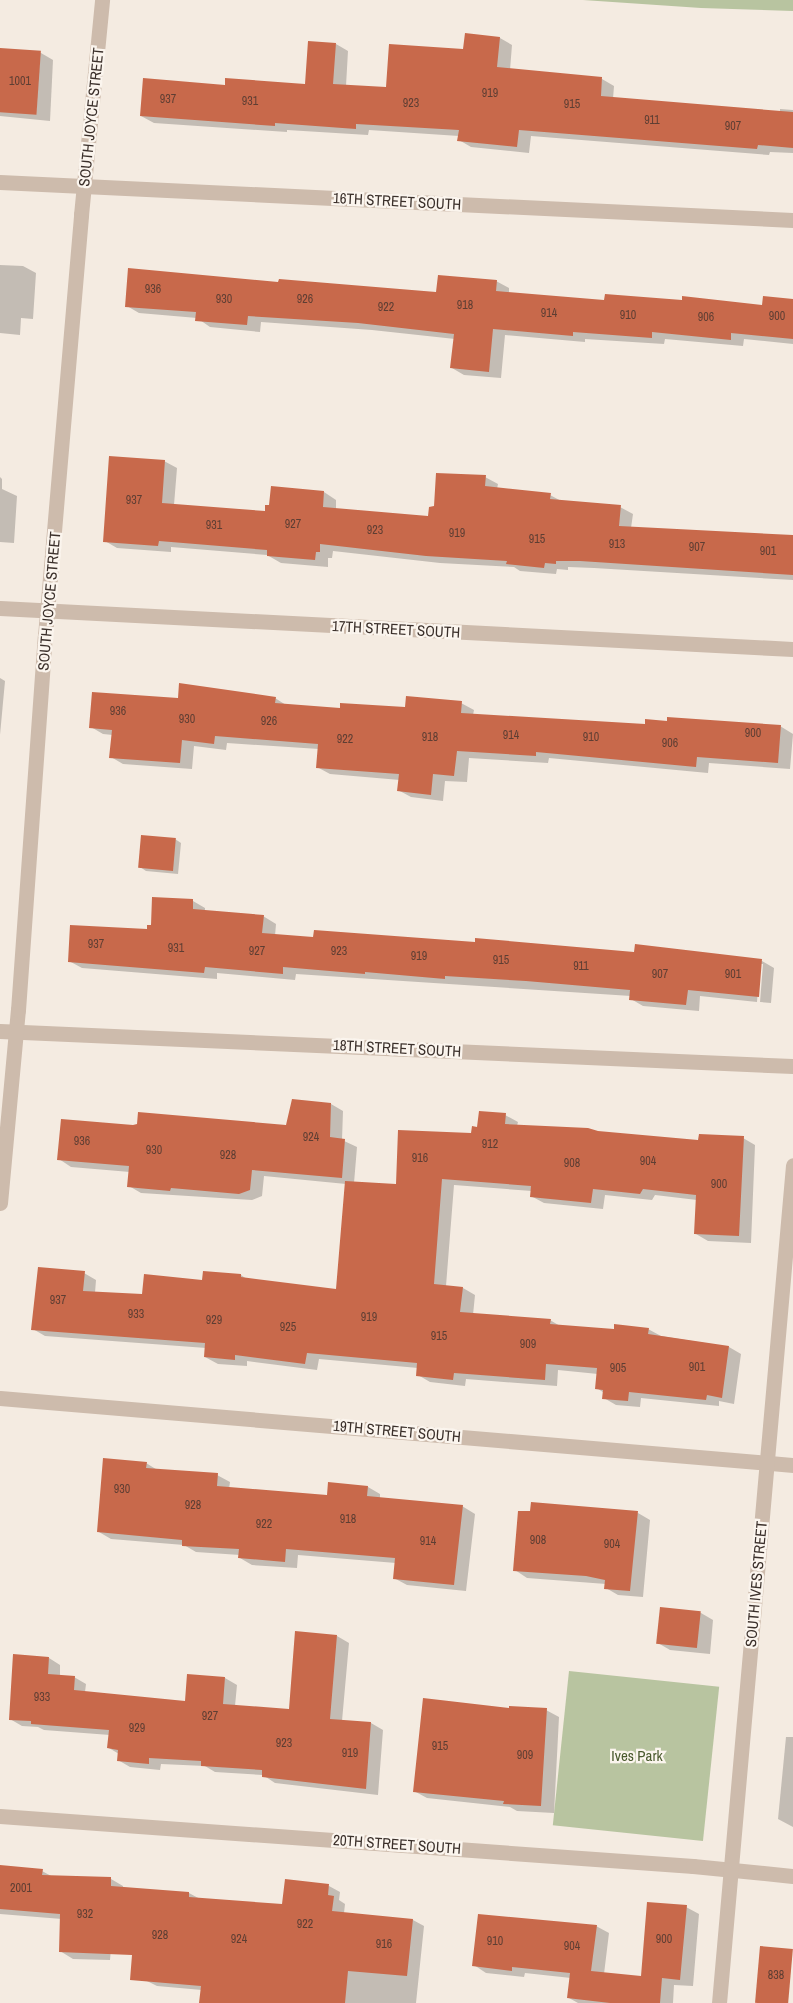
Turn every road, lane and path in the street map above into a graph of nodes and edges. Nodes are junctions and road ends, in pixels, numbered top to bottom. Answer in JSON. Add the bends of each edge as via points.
{"nodes":[{"id":1,"x":102,"y":0,"type":"edge"},
{"id":2,"x":0,"y":182,"type":"edge"},
{"id":3,"x":84,"y":185,"type":"junction"},
{"id":4,"x":793,"y":220,"type":"edge"},
{"id":5,"x":0,"y":608,"type":"edge"},
{"id":6,"x":48,"y":611,"type":"junction"},
{"id":7,"x":793,"y":648,"type":"edge"},
{"id":8,"x":0,"y":1031,"type":"edge"},
{"id":9,"x":16,"y":1032,"type":"junction"},
{"id":10,"x":793,"y":1066,"type":"edge"},
{"id":11,"x":793,"y":1165,"type":"edge"},
{"id":12,"x":0,"y":1203,"type":"edge"},
{"id":13,"x":0,"y":1398,"type":"edge"},
{"id":14,"x":767,"y":1464,"type":"junction"},
{"id":15,"x":793,"y":1465,"type":"edge"},
{"id":16,"x":0,"y":1815,"type":"edge"},
{"id":17,"x":731,"y":1870,"type":"junction"},
{"id":18,"x":793,"y":1876,"type":"edge"},
{"id":19,"x":719,"y":2003,"type":"edge"}],
"edges":[{"from":1,"to":3,"type":"street","name":"SOUTH JOYCE STREET"},
{"from":2,"to":3,"type":"street","name":"16TH STREET SOUTH"},
{"from":3,"to":4,"type":"street","name":"16TH STREET SOUTH"},
{"from":3,"to":6,"type":"street","name":"SOUTH JOYCE STREET"},
{"from":5,"to":6,"type":"street","name":"17TH STREET SOUTH"},
{"from":6,"to":7,"type":"street","name":"17TH STREET SOUTH"},
{"from":6,"to":9,"type":"street","name":"SOUTH JOYCE STREET"},
{"from":8,"to":9,"type":"street","name":"18TH STREET SOUTH"},
{"from":9,"to":10,"type":"street","name":"18TH STREET SOUTH"},
{"from":9,"to":12,"type":"street","name":"SOUTH JOYCE STREET"},
{"from":11,"to":14,"type":"street","name":"SOUTH IVES STREET"},
{"from":13,"to":14,"type":"street","name":"19TH STREET SOUTH"},
{"from":14,"to":15,"type":"street","name":"19TH STREET SOUTH"},
{"from":14,"to":17,"type":"street","name":"SOUTH IVES STREET"},
{"from":16,"to":17,"type":"street","name":"20TH STREET SOUTH"},
{"from":17,"to":18,"type":"street","name":"20TH STREET SOUTH"},
{"from":17,"to":19,"type":"street","name":"SOUTH IVES STREET"}]}
